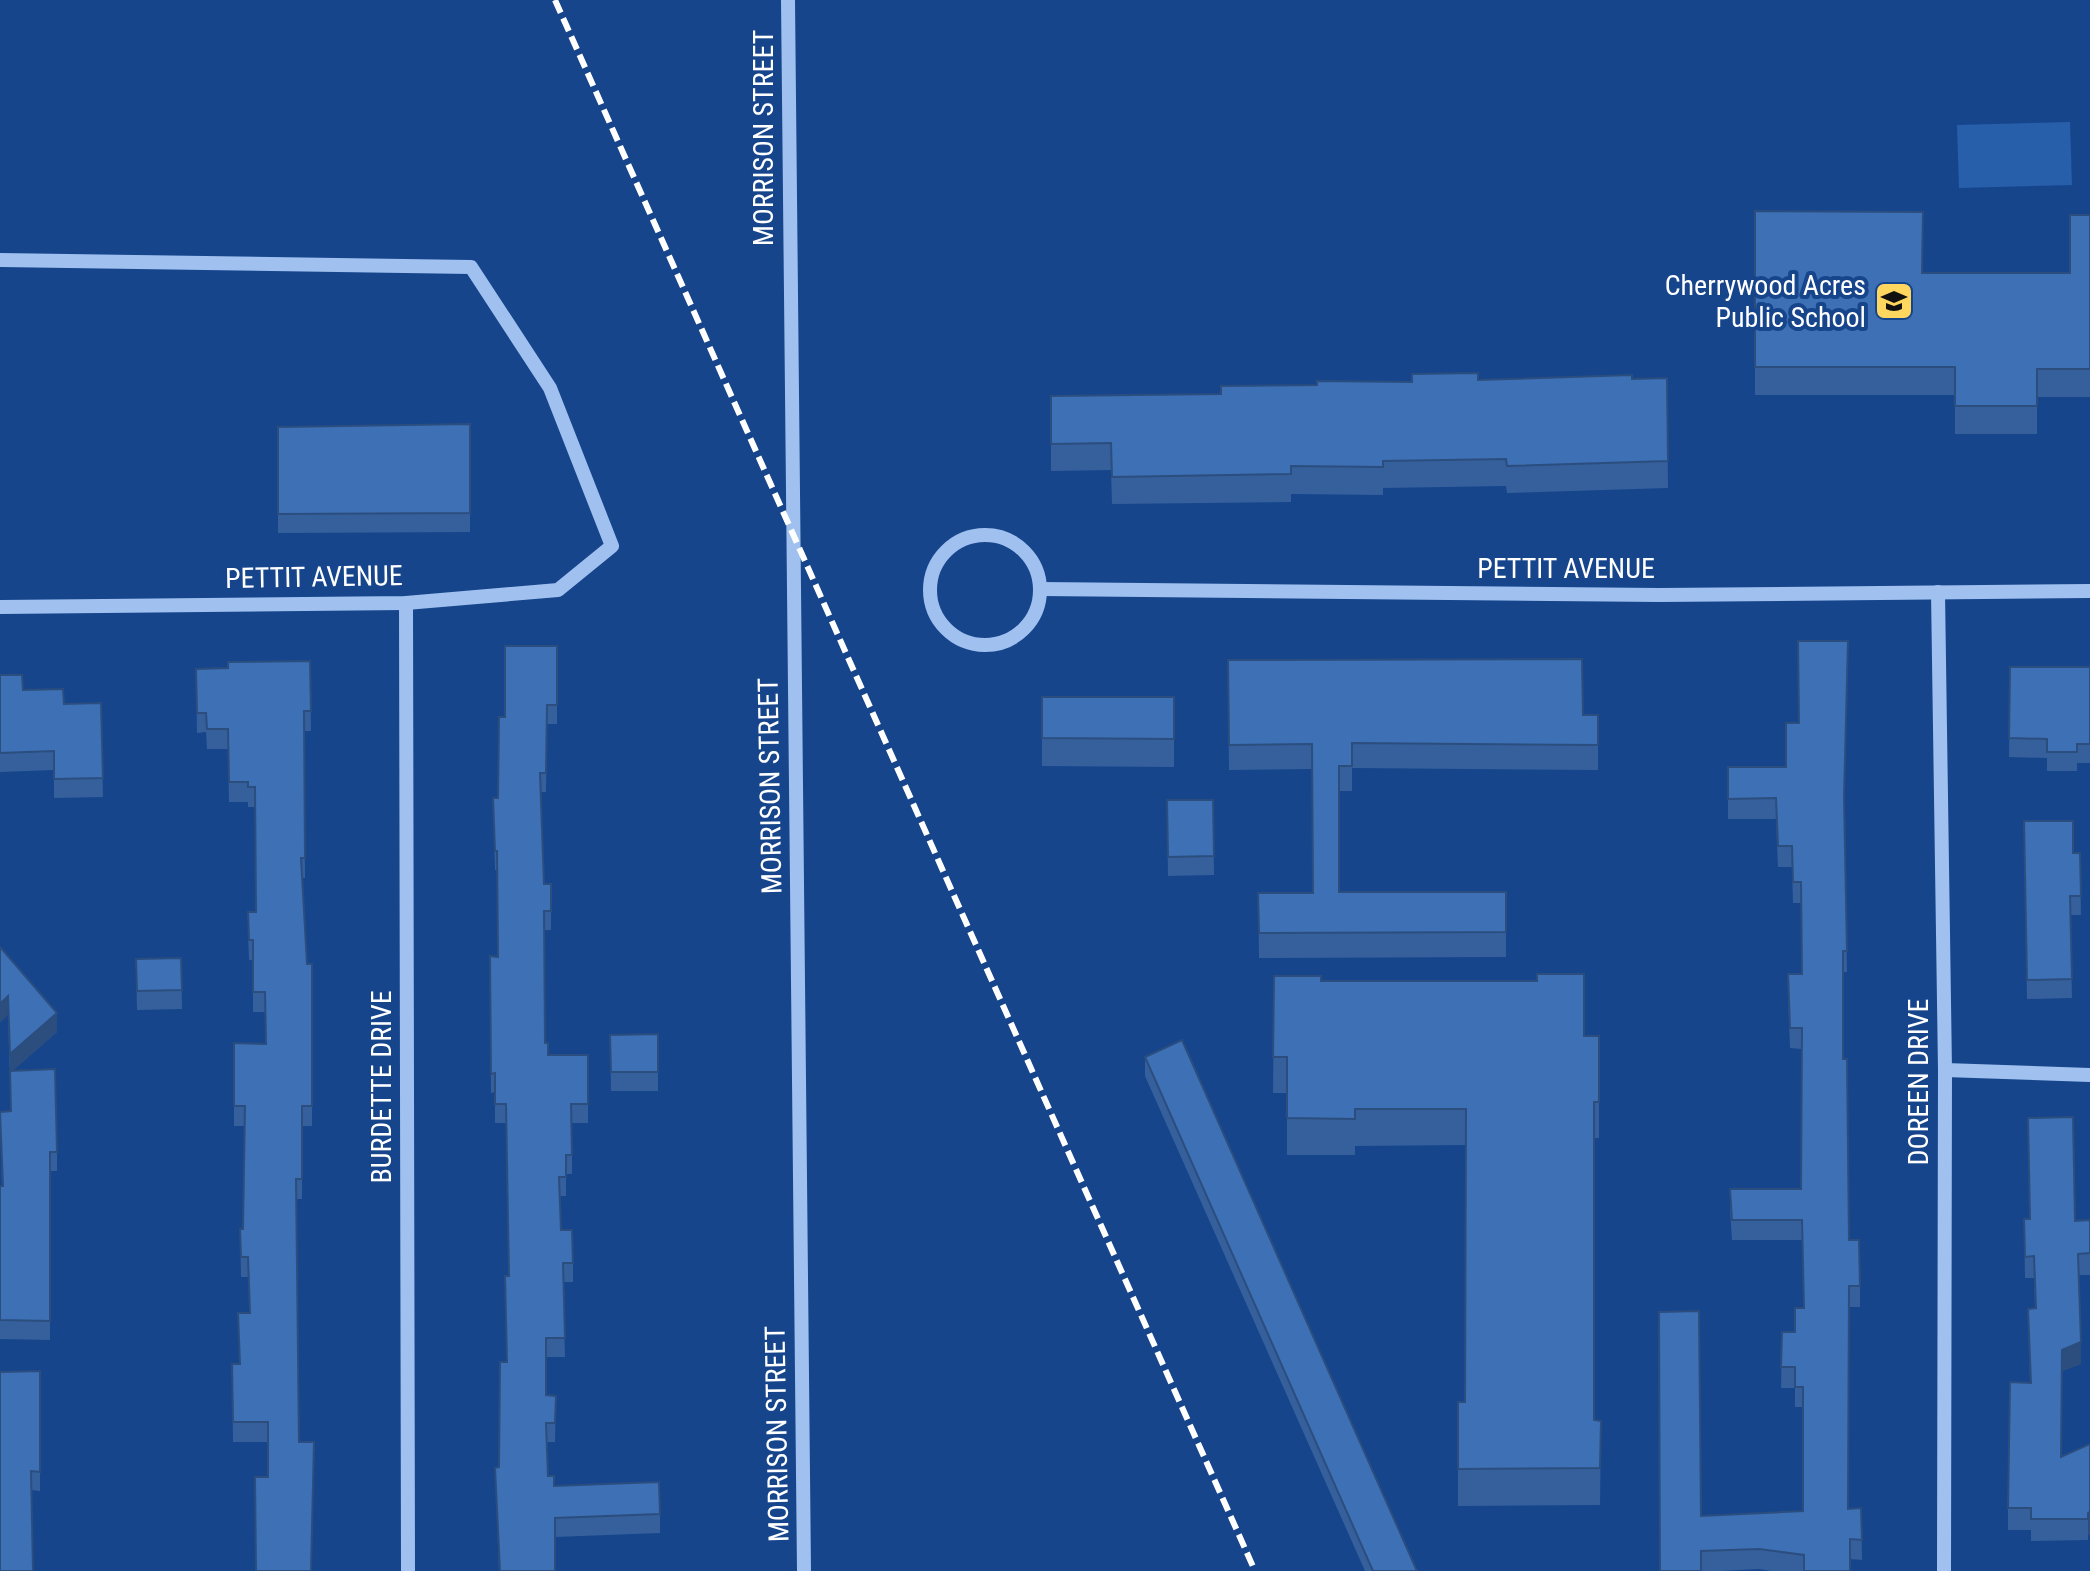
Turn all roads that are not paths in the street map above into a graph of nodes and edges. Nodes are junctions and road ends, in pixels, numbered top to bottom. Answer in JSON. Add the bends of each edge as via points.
{"nodes":[{"id":1,"x":788,"y":0,"type":"edge"},
{"id":2,"x":0,"y":260,"type":"edge"},
{"id":3,"x":1041,"y":589,"type":"junction"},
{"id":4,"x":2090,"y":591,"type":"edge"},
{"id":5,"x":1938,"y":592,"type":"junction"},
{"id":6,"x":406,"y":603,"type":"junction"},
{"id":7,"x":0,"y":607,"type":"edge"},
{"id":8,"x":1945,"y":1070,"type":"junction"},
{"id":9,"x":2090,"y":1075,"type":"edge"},
{"id":10,"x":408,"y":1571,"type":"edge"},
{"id":11,"x":804,"y":1571,"type":"edge"},
{"id":12,"x":1944,"y":1571,"type":"edge"}],
"edges":[{"from":1,"to":11,"type":"street","name":"MORRISON STREET"},
{"from":2,"to":6,"type":"street","name":"PETTIT AVENUE","via":[[471,267],[550,388],[612,546],[558,590]]},
{"from":3,"to":3,"type":"street","via":[[1029,624],[999,644],[962,641],[946,630],[930,598],[937,563],[948,548],[981,535],[1015,543],[1033,563]]},
{"from":3,"to":5,"type":"street","name":"PETTIT AVENUE"},
{"from":4,"to":5,"type":"street","name":"PETTIT AVENUE"},
{"from":5,"to":8,"type":"street","name":"DOREEN DRIVE"},
{"from":6,"to":7,"type":"street","name":"PETTIT AVENUE"},
{"from":6,"to":10,"type":"street","name":"BURDETTE DRIVE"},
{"from":8,"to":9,"type":"street"},
{"from":8,"to":12,"type":"street","name":"DOREEN DRIVE"}]}
